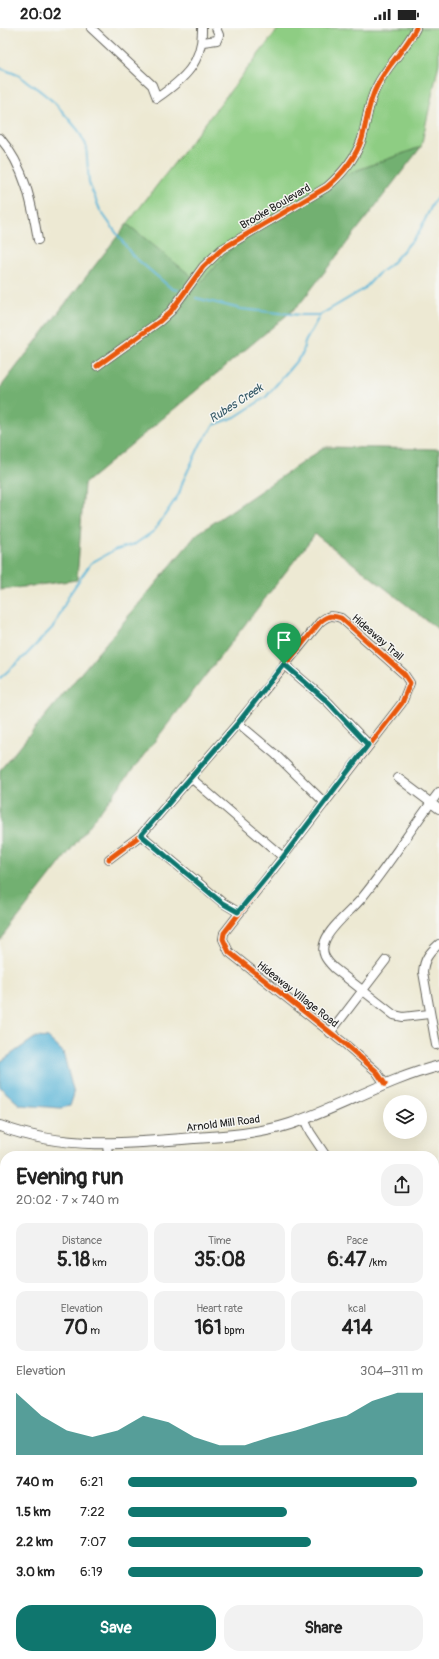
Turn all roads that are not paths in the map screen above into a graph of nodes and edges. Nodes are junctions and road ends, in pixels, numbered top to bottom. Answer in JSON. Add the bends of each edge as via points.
{"nodes":[{"id":1,"x":91,"y":28,"type":"edge"},
{"id":2,"x":202,"y":28,"type":"edge"},
{"id":3,"x":216,"y":28,"type":"edge"},
{"id":4,"x":416,"y":28,"type":"edge"},
{"id":5,"x":203,"y":42,"type":"junction"},
{"id":6,"x":0,"y":138,"type":"edge"},
{"id":7,"x":38,"y":240,"type":"dead end"},
{"id":8,"x":97,"y":366,"type":"dead end"},
{"id":9,"x":284,"y":664,"type":"junction"},
{"id":10,"x":238,"y":723,"type":"junction"},
{"id":11,"x":368,"y":745,"type":"junction"},
{"id":12,"x":190,"y":778,"type":"junction"},
{"id":13,"x":398,"y":778,"type":"dead end"},
{"id":14,"x":439,"y":792,"type":"edge"},
{"id":15,"x":325,"y":803,"type":"junction"},
{"id":16,"x":431,"y":803,"type":"junction"},
{"id":17,"x":439,"y":809,"type":"edge"},
{"id":18,"x":141,"y":835,"type":"junction"},
{"id":19,"x":283,"y":857,"type":"junction"},
{"id":20,"x":109,"y":859,"type":"dead end"},
{"id":21,"x":238,"y":912,"type":"junction"},
{"id":22,"x":439,"y":944,"type":"edge"},
{"id":23,"x":386,"y":960,"type":"dead end"},
{"id":24,"x":363,"y":992,"type":"junction"},
{"id":25,"x":429,"y":1014,"type":"junction"},
{"id":26,"x":330,"y":1033,"type":"junction"},
{"id":27,"x":436,"y":1045,"type":"dead end"},
{"id":28,"x":439,"y":1066,"type":"edge"},
{"id":29,"x":385,"y":1084,"type":"junction"},
{"id":30,"x":304,"y":1119,"type":"junction"},
{"id":31,"x":0,"y":1126,"type":"edge"},
{"id":32,"x":107,"y":1144,"type":"junction"},
{"id":33,"x":108,"y":1151,"type":"edge"},
{"id":34,"x":322,"y":1151,"type":"edge"}],
"edges":[{"from":1,"to":5,"type":"street","via":[[152,85],[157,98],[172,88],[189,71],[198,57]]},
{"from":2,"to":5,"type":"street"},
{"from":3,"to":5,"type":"street","via":[[220,35],[217,40]]},
{"from":4,"to":8,"type":"street","name":"Brooke Boulevard","via":[[376,87],[358,149],[340,175],[327,187],[222,249],[203,267],[171,311]]},
{"from":6,"to":7,"type":"street","via":[[8,148],[26,185]]},
{"from":9,"to":10,"type":"street","name":"Hideaway Trail"},
{"from":9,"to":11,"type":"street","via":[[328,702]]},
{"from":9,"to":11,"type":"street","name":"Hideaway Trail","via":[[320,622],[327,616],[334,615],[341,618],[390,660],[410,683],[402,703]]},
{"from":10,"to":12,"type":"street","name":"Hideaway Trail"},
{"from":10,"to":15,"type":"street","via":[[275,754]]},
{"from":11,"to":15,"type":"street","name":"Hideaway Trail"},
{"from":12,"to":18,"type":"street","name":"Hideaway Trail"},
{"from":12,"to":19,"type":"street"},
{"from":13,"to":16,"type":"street"},
{"from":14,"to":16,"type":"street"},
{"from":15,"to":19,"type":"street","name":"Hideaway Trail"},
{"from":16,"to":17,"type":"street"},
{"from":16,"to":24,"type":"street","via":[[383,871],[325,940],[323,950],[326,959]]},
{"from":18,"to":20,"type":"street","name":"Hideaway Trail"},
{"from":18,"to":21,"type":"street","via":[[222,903]]},
{"from":19,"to":21,"type":"street","name":"Hideaway Trail"},
{"from":21,"to":26,"type":"street","name":"Hideaway Village Road","via":[[224,933],[223,939],[229,952]]},
{"from":22,"to":25,"type":"street","via":[[424,963]]},
{"from":23,"to":24,"type":"street"},
{"from":24,"to":25,"type":"street","via":[[394,1015],[403,1017]]},
{"from":24,"to":26,"type":"street"},
{"from":25,"to":27,"type":"street"},
{"from":26,"to":29,"type":"street","name":"Hideaway Village Road","via":[[376,1071]]},
{"from":28,"to":29,"type":"main road","name":"Arnold Mill Road"},
{"from":29,"to":30,"type":"main road","name":"Arnold Mill Road"},
{"from":30,"to":32,"type":"main road","name":"Arnold Mill Road","via":[[236,1135]]},
{"from":30,"to":34,"type":"street"},
{"from":31,"to":32,"type":"main road","name":"Arnold Mill Road","via":[[45,1139],[79,1144]]},
{"from":32,"to":33,"type":"street"}]}
